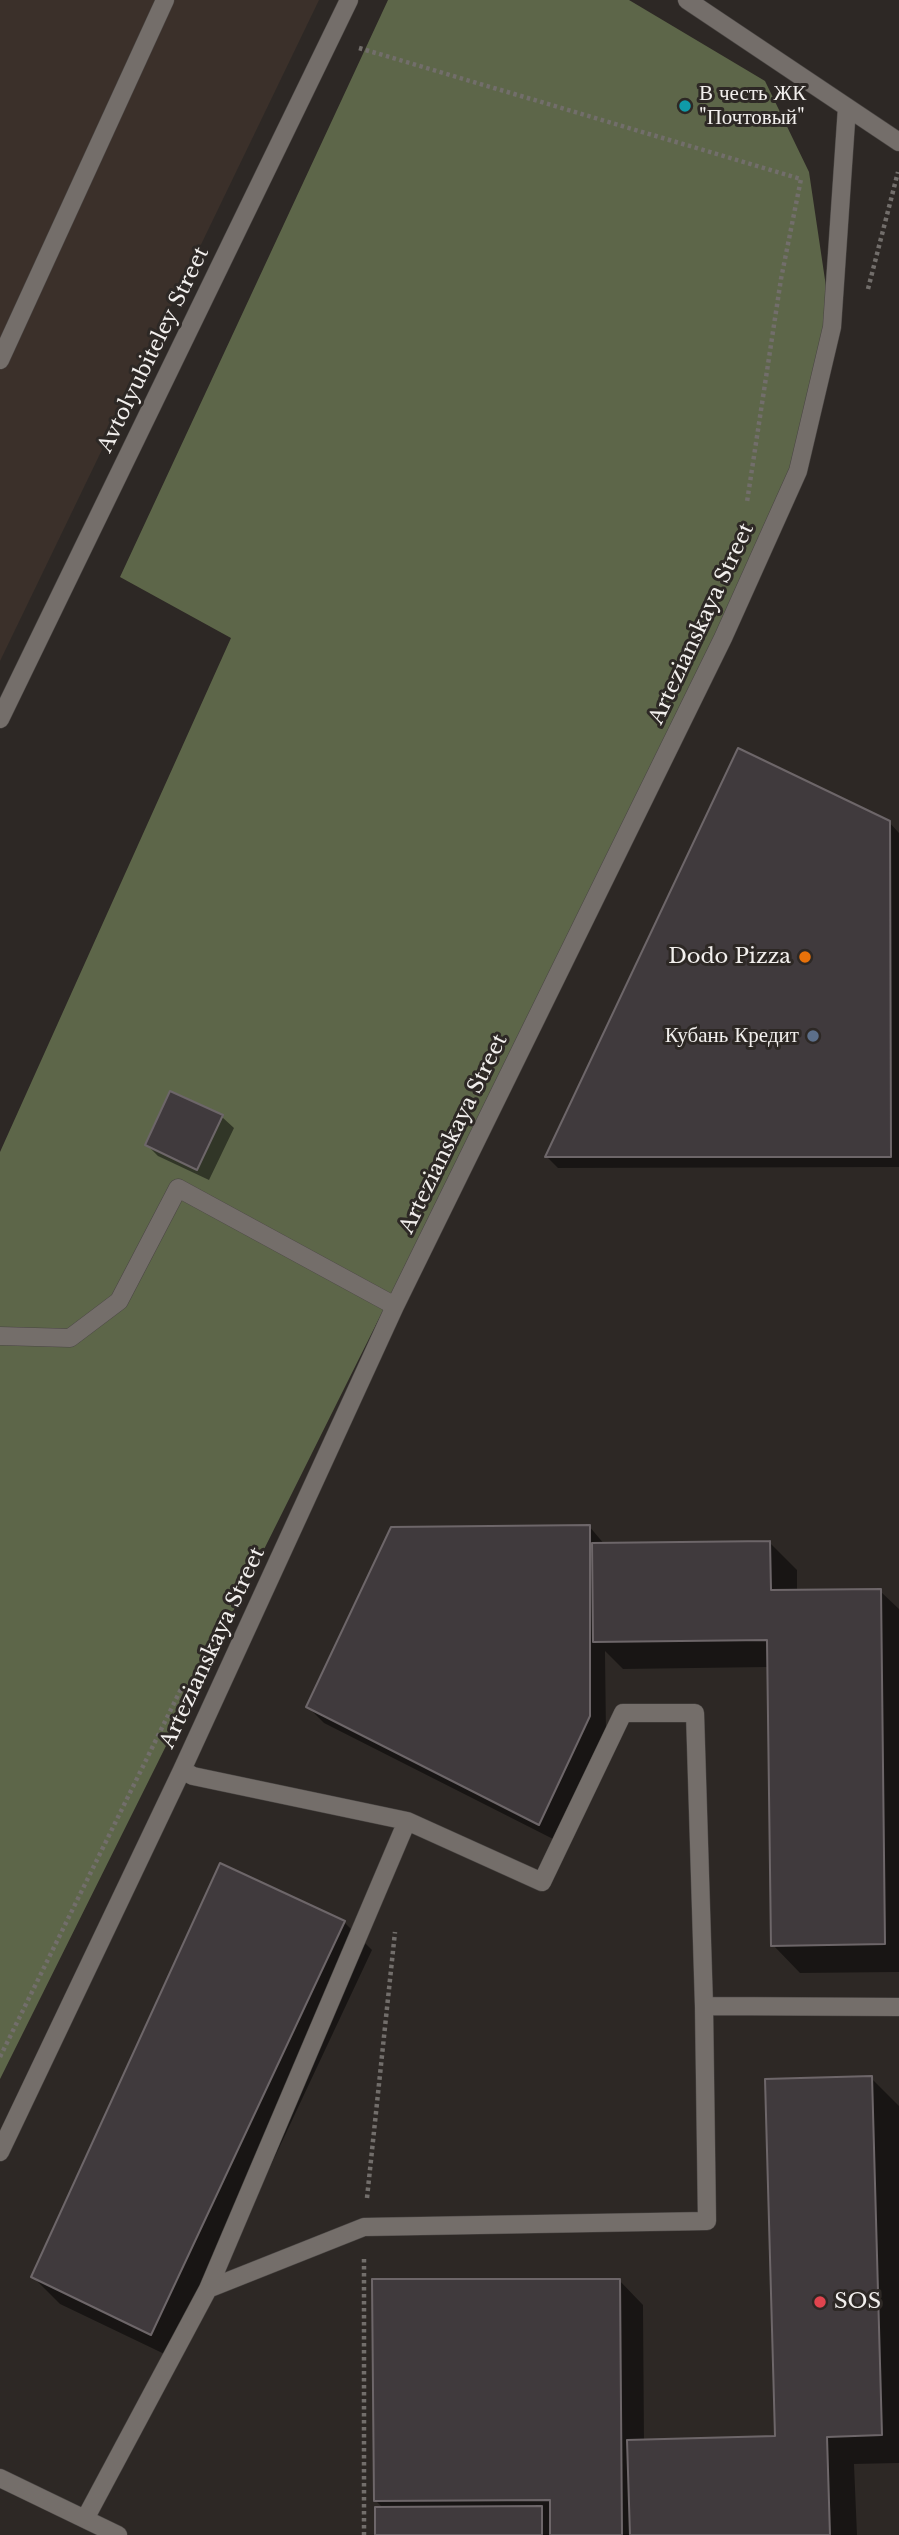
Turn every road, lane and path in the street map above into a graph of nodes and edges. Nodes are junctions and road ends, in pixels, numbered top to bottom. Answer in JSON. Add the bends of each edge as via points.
{"nodes":[{"id":1,"x":165,"y":0,"type":"edge"},
{"id":2,"x":349,"y":0,"type":"edge"},
{"id":3,"x":687,"y":0,"type":"edge"},
{"id":4,"x":354,"y":46,"type":"dead end"},
{"id":5,"x":847,"y":107,"type":"junction"},
{"id":6,"x":899,"y":142,"type":"edge"},
{"id":7,"x":0,"y":360,"type":"edge"},
{"id":8,"x":747,"y":505,"type":"dead end"},
{"id":9,"x":0,"y":719,"type":"edge"},
{"id":10,"x":395,"y":1306,"type":"junction"},
{"id":11,"x":0,"y":1336,"type":"edge"},
{"id":12,"x":188,"y":1677,"type":"dead end"},
{"id":13,"x":182,"y":1770,"type":"junction"},
{"id":14,"x":407,"y":1821,"type":"junction"},
{"id":15,"x":396,"y":1930,"type":"dead end"},
{"id":16,"x":705,"y":2006,"type":"junction"},
{"id":17,"x":899,"y":2007,"type":"edge"},
{"id":18,"x":0,"y":2057,"type":"edge"},
{"id":19,"x":0,"y":2152,"type":"edge"},
{"id":20,"x":364,"y":2227,"type":"junction"},
{"id":21,"x":208,"y":2289,"type":"junction"},
{"id":22,"x":0,"y":2479,"type":"edge"},
{"id":23,"x":85,"y":2519,"type":"junction"},
{"id":24,"x":118,"y":2535,"type":"edge"},
{"id":25,"x":364,"y":2535,"type":"edge"}],
"edges":[{"from":1,"to":7,"type":"street"},
{"from":2,"to":9,"type":"street","name":"Avtolyubiteley Street"},
{"from":3,"to":5,"type":"street"},
{"from":4,"to":8,"type":"path","via":[[801,178]]},
{"from":5,"to":6,"type":"street"},
{"from":5,"to":10,"type":"street","name":"Artezianskaya Street","via":[[832,327],[798,471],[723,638]]},
{"from":10,"to":11,"type":"street","via":[[178,1188],[119,1301],[70,1338]]},
{"from":10,"to":13,"type":"street","name":"Artezianskaya Street"},
{"from":12,"to":18,"type":"path"},
{"from":13,"to":14,"type":"street"},
{"from":13,"to":19,"type":"street","name":"Artezianskaya Street"},
{"from":14,"to":16,"type":"street","via":[[542,1882],[623,1713],[695,1713]]},
{"from":14,"to":21,"type":"street"},
{"from":15,"to":20,"type":"path"},
{"from":16,"to":17,"type":"street"},
{"from":16,"to":20,"type":"street","via":[[707,2221]]},
{"from":20,"to":21,"type":"street"},
{"from":20,"to":25,"type":"path"},
{"from":21,"to":23,"type":"street"},
{"from":22,"to":23,"type":"street"},
{"from":23,"to":24,"type":"street"}]}
